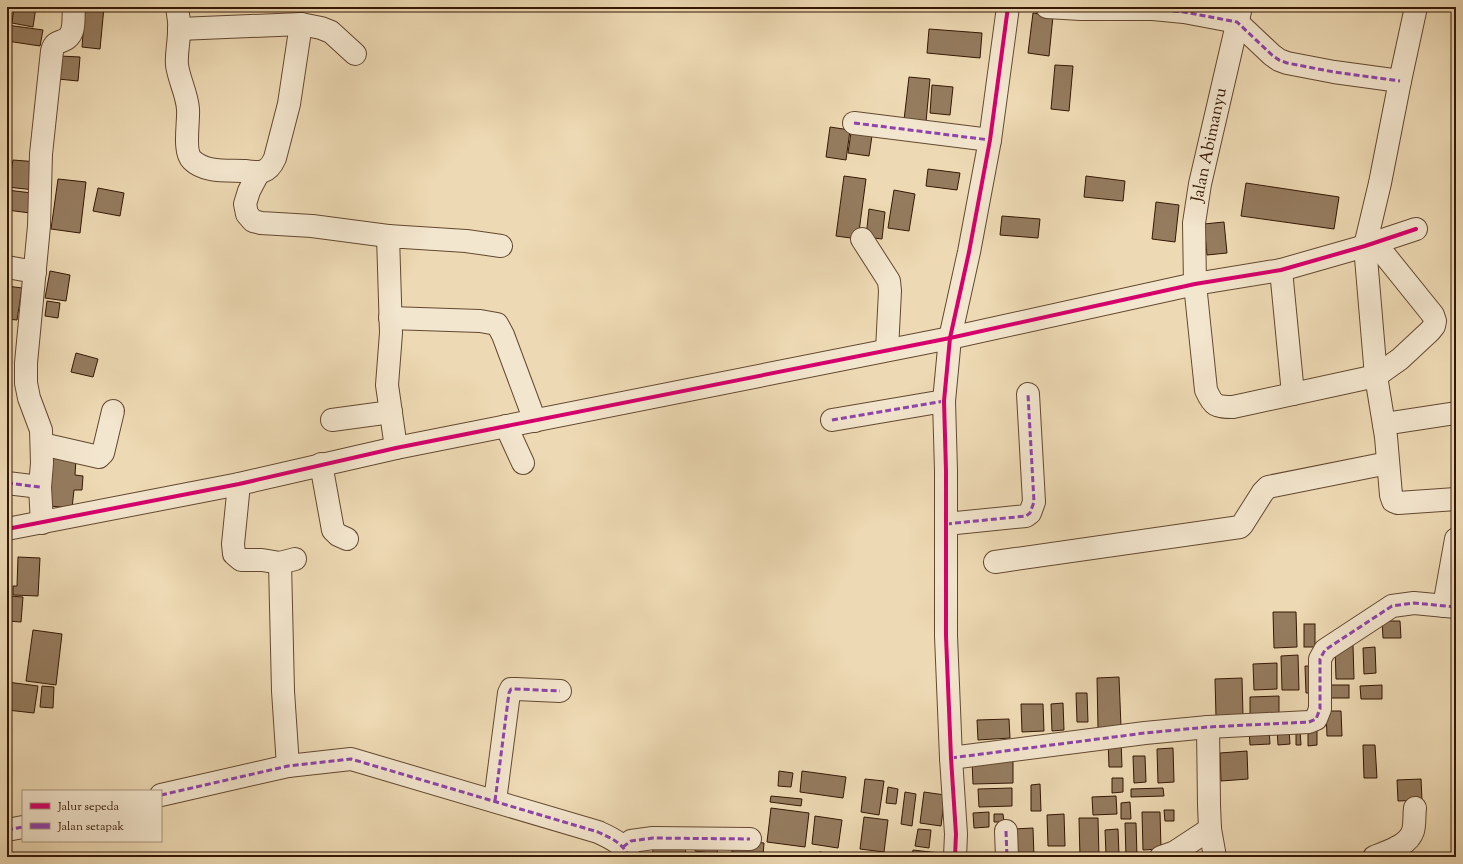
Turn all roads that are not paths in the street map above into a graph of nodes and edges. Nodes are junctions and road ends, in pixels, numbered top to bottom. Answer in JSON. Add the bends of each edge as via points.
{"nodes":[{"id":1,"x":74,"y":7,"type":"edge"},
{"id":2,"x":177,"y":7,"type":"edge"},
{"id":3,"x":1008,"y":7,"type":"edge"},
{"id":4,"x":1047,"y":7,"type":"edge"},
{"id":5,"x":1416,"y":7,"type":"edge"},
{"id":6,"x":1239,"y":15,"type":"edge"},
{"id":7,"x":292,"y":18,"type":"edge"},
{"id":8,"x":179,"y":30,"type":"junction"},
{"id":9,"x":355,"y":54,"type":"dead end"},
{"id":10,"x":1400,"y":81,"type":"junction"},
{"id":11,"x":854,"y":123,"type":"dead end"},
{"id":12,"x":990,"y":140,"type":"junction"},
{"id":13,"x":259,"y":172,"type":"junction"},
{"id":14,"x":1416,"y":229,"type":"dead end"},
{"id":15,"x":388,"y":236,"type":"junction"},
{"id":16,"x":862,"y":240,"type":"dead end"},
{"id":17,"x":1370,"y":245,"type":"junction"},
{"id":18,"x":501,"y":246,"type":"dead end"},
{"id":19,"x":7,"y":267,"type":"edge"},
{"id":20,"x":1281,"y":270,"type":"junction"},
{"id":21,"x":35,"y":272,"type":"junction"},
{"id":22,"x":1195,"y":284,"type":"junction"},
{"id":23,"x":390,"y":318,"type":"junction"},
{"id":24,"x":950,"y":338,"type":"junction"},
{"id":25,"x":887,"y":350,"type":"junction"},
{"id":26,"x":1376,"y":376,"type":"junction"},
{"id":27,"x":1028,"y":394,"type":"dead end"},
{"id":28,"x":1293,"y":394,"type":"junction"},
{"id":29,"x":944,"y":401,"type":"junction"},
{"id":30,"x":112,"y":411,"type":"dead end"},
{"id":31,"x":391,"y":412,"type":"junction"},
{"id":32,"x":1456,"y":413,"type":"edge"},
{"id":33,"x":332,"y":420,"type":"dead end"},
{"id":34,"x":832,"y":420,"type":"dead end"},
{"id":35,"x":535,"y":421,"type":"junction"},
{"id":36,"x":1384,"y":424,"type":"junction"},
{"id":37,"x":506,"y":426,"type":"junction"},
{"id":38,"x":42,"y":444,"type":"junction"},
{"id":39,"x":396,"y":448,"type":"junction"},
{"id":40,"x":523,"y":463,"type":"dead end"},
{"id":41,"x":1388,"y":463,"type":"junction"},
{"id":42,"x":321,"y":464,"type":"junction"},
{"id":43,"x":7,"y":483,"type":"edge"},
{"id":44,"x":239,"y":484,"type":"junction"},
{"id":45,"x":40,"y":487,"type":"junction"},
{"id":46,"x":1456,"y":499,"type":"edge"},
{"id":47,"x":42,"y":523,"type":"junction"},
{"id":48,"x":946,"y":524,"type":"junction"},
{"id":49,"x":7,"y":529,"type":"edge"},
{"id":50,"x":346,"y":539,"type":"dead end"},
{"id":51,"x":1456,"y":539,"type":"edge"},
{"id":52,"x":995,"y":562,"type":"dead end"},
{"id":53,"x":1450,"y":606,"type":"edge"},
{"id":54,"x":560,"y":691,"type":"dead end"},
{"id":55,"x":1208,"y":727,"type":"junction"},
{"id":56,"x":951,"y":758,"type":"junction"},
{"id":57,"x":288,"y":766,"type":"junction"},
{"id":58,"x":162,"y":795,"type":"edge"},
{"id":59,"x":495,"y":801,"type":"junction"},
{"id":60,"x":1414,"y":808,"type":"dead end"},
{"id":61,"x":22,"y":827,"type":"edge"},
{"id":62,"x":1210,"y":829,"type":"junction"},
{"id":63,"x":7,"y":830,"type":"edge"},
{"id":64,"x":1006,"y":831,"type":"dead end"},
{"id":65,"x":750,"y":839,"type":"dead end"},
{"id":66,"x":626,"y":852,"type":"edge"},
{"id":67,"x":954,"y":857,"type":"edge"},
{"id":68,"x":1007,"y":857,"type":"edge"},
{"id":69,"x":1161,"y":857,"type":"edge"},
{"id":70,"x":1216,"y":857,"type":"edge"},
{"id":71,"x":1374,"y":857,"type":"edge"}],
"edges":[{"from":1,"to":21,"type":"street","via":[[72,33],[67,39],[56,43],[52,51],[41,154]]},
{"from":2,"to":8,"type":"street"},
{"from":3,"to":12,"type":"street"},
{"from":4,"to":6,"type":"street","via":[[1153,9]]},
{"from":5,"to":10,"type":"street"},
{"from":6,"to":10,"type":"street","via":[[1279,60],[1334,72]]},
{"from":6,"to":22,"type":"street","name":"Jalan Abimanyu","via":[[1196,202]]},
{"from":7,"to":8,"type":"street"},
{"from":7,"to":9,"type":"street","via":[[331,32]]},
{"from":7,"to":13,"type":"street","via":[[289,104],[272,165],[267,170]]},
{"from":8,"to":13,"type":"street","via":[[177,66],[188,109],[188,152],[191,159],[200,166],[212,170]]},
{"from":10,"to":17,"type":"street"},
{"from":11,"to":12,"type":"street"},
{"from":12,"to":24,"type":"street"},
{"from":13,"to":15,"type":"street","via":[[245,204],[247,214],[253,221]]},
{"from":14,"to":17,"type":"street"},
{"from":15,"to":18,"type":"street"},
{"from":15,"to":23,"type":"street"},
{"from":16,"to":25,"type":"street","via":[[889,281]]},
{"from":17,"to":20,"type":"street"},
{"from":17,"to":26,"type":"street"},
{"from":17,"to":26,"type":"street","via":[[1433,315],[1435,321],[1430,332]]},
{"from":19,"to":21,"type":"street"},
{"from":20,"to":22,"type":"street"},
{"from":20,"to":28,"type":"street"},
{"from":21,"to":38,"type":"street","via":[[26,376],[29,398],[41,430]]},
{"from":22,"to":24,"type":"street"},
{"from":22,"to":28,"type":"street","name":"Jalan Abimanyu","via":[[1206,390],[1211,401],[1219,407],[1233,407]]},
{"from":23,"to":31,"type":"street","via":[[387,385]]},
{"from":23,"to":35,"type":"street","via":[[480,321],[497,324],[504,334]]},
{"from":24,"to":25,"type":"street"},
{"from":24,"to":29,"type":"street"},
{"from":25,"to":35,"type":"street"},
{"from":26,"to":28,"type":"street","name":"Jalan Abimanyu"},
{"from":26,"to":36,"type":"street"},
{"from":27,"to":48,"type":"street","via":[[1034,502],[1030,513],[1026,516]]},
{"from":29,"to":34,"type":"street"},
{"from":29,"to":48,"type":"street"},
{"from":30,"to":38,"type":"street","via":[[100,457]]},
{"from":31,"to":33,"type":"street"},
{"from":31,"to":39,"type":"street"},
{"from":32,"to":36,"type":"street"},
{"from":35,"to":37,"type":"street"},
{"from":36,"to":41,"type":"street"},
{"from":37,"to":39,"type":"street"},
{"from":37,"to":40,"type":"street"},
{"from":38,"to":45,"type":"street"},
{"from":39,"to":42,"type":"street"},
{"from":41,"to":46,"type":"street","via":[[1393,501],[1398,503]]},
{"from":41,"to":52,"type":"street","via":[[1268,487],[1240,527]]},
{"from":42,"to":44,"type":"street"},
{"from":42,"to":50,"type":"street","via":[[333,530]]},
{"from":43,"to":45,"type":"street"},
{"from":44,"to":47,"type":"street"},
{"from":44,"to":57,"type":"street","via":[[234,554],[241,560],[287,561],[283,691]]},
{"from":45,"to":47,"type":"street"},
{"from":47,"to":49,"type":"street"},
{"from":48,"to":56,"type":"street","via":[[946,636]]},
{"from":51,"to":53,"type":"street"},
{"from":53,"to":55,"type":"street","via":[[1414,603],[1392,606],[1325,650],[1320,659],[1320,709],[1316,719],[1309,722]]},
{"from":54,"to":59,"type":"street","via":[[511,689]]},
{"from":55,"to":56,"type":"street"},
{"from":55,"to":62,"type":"street"},
{"from":56,"to":67,"type":"street","via":[[956,834]]},
{"from":57,"to":58,"type":"street"},
{"from":57,"to":59,"type":"street","via":[[351,759]]},
{"from":59,"to":66,"type":"street","via":[[598,832],[615,840]]},
{"from":60,"to":71,"type":"street","via":[[1414,830],[1410,837],[1402,845]]},
{"from":61,"to":63,"type":"street"},
{"from":62,"to":69,"type":"street","via":[[1175,852]]},
{"from":62,"to":70,"type":"street"},
{"from":64,"to":68,"type":"street"},
{"from":65,"to":66,"type":"street","via":[[653,838],[632,841]]}]}
